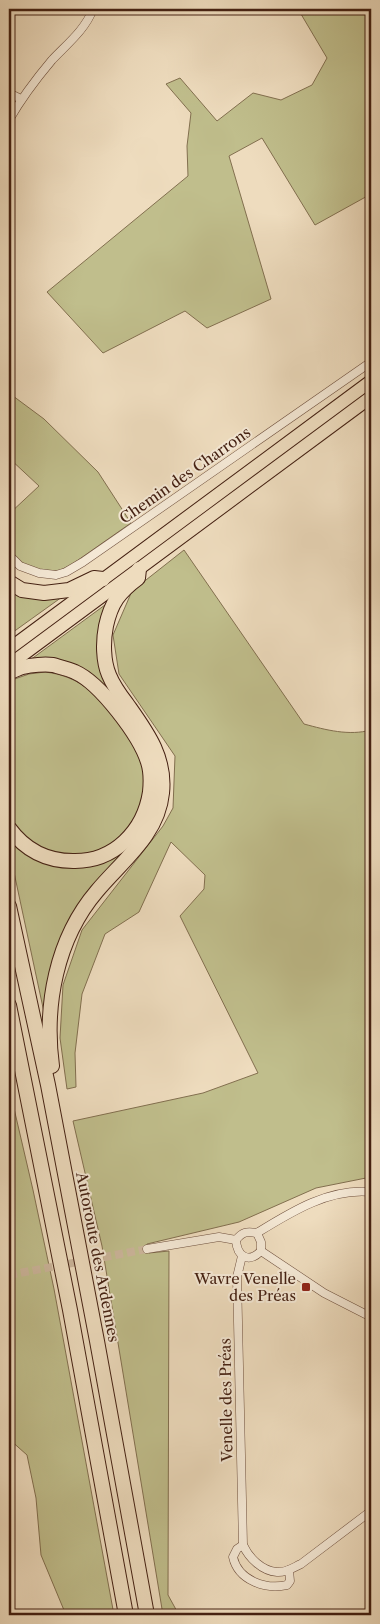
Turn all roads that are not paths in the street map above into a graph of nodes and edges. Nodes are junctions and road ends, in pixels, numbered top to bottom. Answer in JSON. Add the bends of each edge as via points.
{"nodes":[{"id":1,"x":93,"y":9,"type":"edge"},
{"id":2,"x":9,"y":93,"type":"edge"},
{"id":3,"x":21,"y":99,"type":"junction"},
{"id":4,"x":9,"y":120,"type":"edge"},
{"id":5,"x":371,"y":362,"type":"edge"},
{"id":6,"x":371,"y":381,"type":"edge"},
{"id":7,"x":371,"y":397,"type":"edge"},
{"id":8,"x":9,"y":555,"type":"edge"},
{"id":9,"x":139,"y":569,"type":"junction"},
{"id":10,"x":103,"y":579,"type":"junction"},
{"id":11,"x":9,"y":582,"type":"edge"},
{"id":12,"x":9,"y":649,"type":"edge"},
{"id":13,"x":9,"y":665,"type":"edge"},
{"id":14,"x":9,"y":672,"type":"edge"},
{"id":15,"x":9,"y":828,"type":"edge"},
{"id":16,"x":9,"y":906,"type":"edge"},
{"id":17,"x":9,"y":1004,"type":"edge"},
{"id":18,"x":9,"y":1042,"type":"edge"},
{"id":19,"x":48,"y":1086,"type":"junction"},
{"id":20,"x":34,"y":1127,"type":"junction"},
{"id":21,"x":371,"y":1192,"type":"edge"},
{"id":22,"x":257,"y":1233,"type":"junction"},
{"id":23,"x":236,"y":1240,"type":"junction"},
{"id":24,"x":147,"y":1249,"type":"tunnel mouth"},
{"id":25,"x":261,"y":1251,"type":"junction"},
{"id":26,"x":242,"y":1256,"type":"junction"},
{"id":27,"x":371,"y":1317,"type":"edge"},
{"id":28,"x":371,"y":1511,"type":"edge"},
{"id":29,"x":244,"y":1545,"type":"junction"},
{"id":30,"x":289,"y":1570,"type":"junction"},
{"id":31,"x":126,"y":1615,"type":"edge"},
{"id":32,"x":147,"y":1615,"type":"edge"}],
"edges":[{"from":1,"to":3,"type":"street","via":[[84,26]]},
{"from":2,"to":3,"type":"street"},
{"from":3,"to":4,"type":"street"},
{"from":5,"to":8,"type":"street","name":"Chemin des Charrons","via":[[66,572],[56,575],[39,573],[20,566]]},
{"from":6,"to":10,"type":"highway"},
{"from":7,"to":9,"type":"highway"},
{"from":9,"to":13,"type":"highway"},
{"from":9,"to":19,"type":"highway","via":[[138,578],[122,590],[109,613],[104,635],[105,658],[118,693],[155,747],[162,766],[162,801],[154,823],[96,892],[67,941],[52,996],[49,1042],[53,1074]]},
{"from":10,"to":11,"type":"highway","via":[[94,578],[69,590],[44,593],[22,590]]},
{"from":10,"to":12,"type":"highway"},
{"from":14,"to":15,"type":"highway","via":[[23,667],[52,665],[76,672],[96,686],[139,741],[149,763],[151,782],[148,805],[138,827],[123,844],[104,856],[60,861],[19,842]]},
{"from":16,"to":19,"type":"highway","name":"Autoroute des Ardennes"},
{"from":17,"to":20,"type":"highway"},
{"from":18,"to":20,"type":"highway","via":[[22,1106]]},
{"from":19,"to":32,"type":"highway","name":"Autoroute des Ardennes"},
{"from":20,"to":31,"type":"highway"},
{"from":21,"to":22,"type":"street","via":[[340,1193],[321,1199]]},
{"from":22,"to":23,"type":"street","via":[[248,1231]]},
{"from":22,"to":25,"type":"street"},
{"from":23,"to":24,"type":"street","via":[[219,1237]]},
{"from":23,"to":26,"type":"street","via":[[237,1250]]},
{"from":25,"to":26,"type":"street","via":[[256,1256]]},
{"from":25,"to":27,"type":"street","via":[[324,1293]]},
{"from":26,"to":29,"type":"street","name":"Venelle des Préas","via":[[238,1277]]},
{"from":28,"to":30,"type":"street","name":"Venelle des Préas"},
{"from":29,"to":30,"type":"street","via":[[247,1554],[258,1565],[277,1572]]},
{"from":29,"to":30,"type":"street","name":"Venelle des Préas","via":[[233,1557],[235,1566],[252,1581],[277,1588],[290,1581]]}]}
